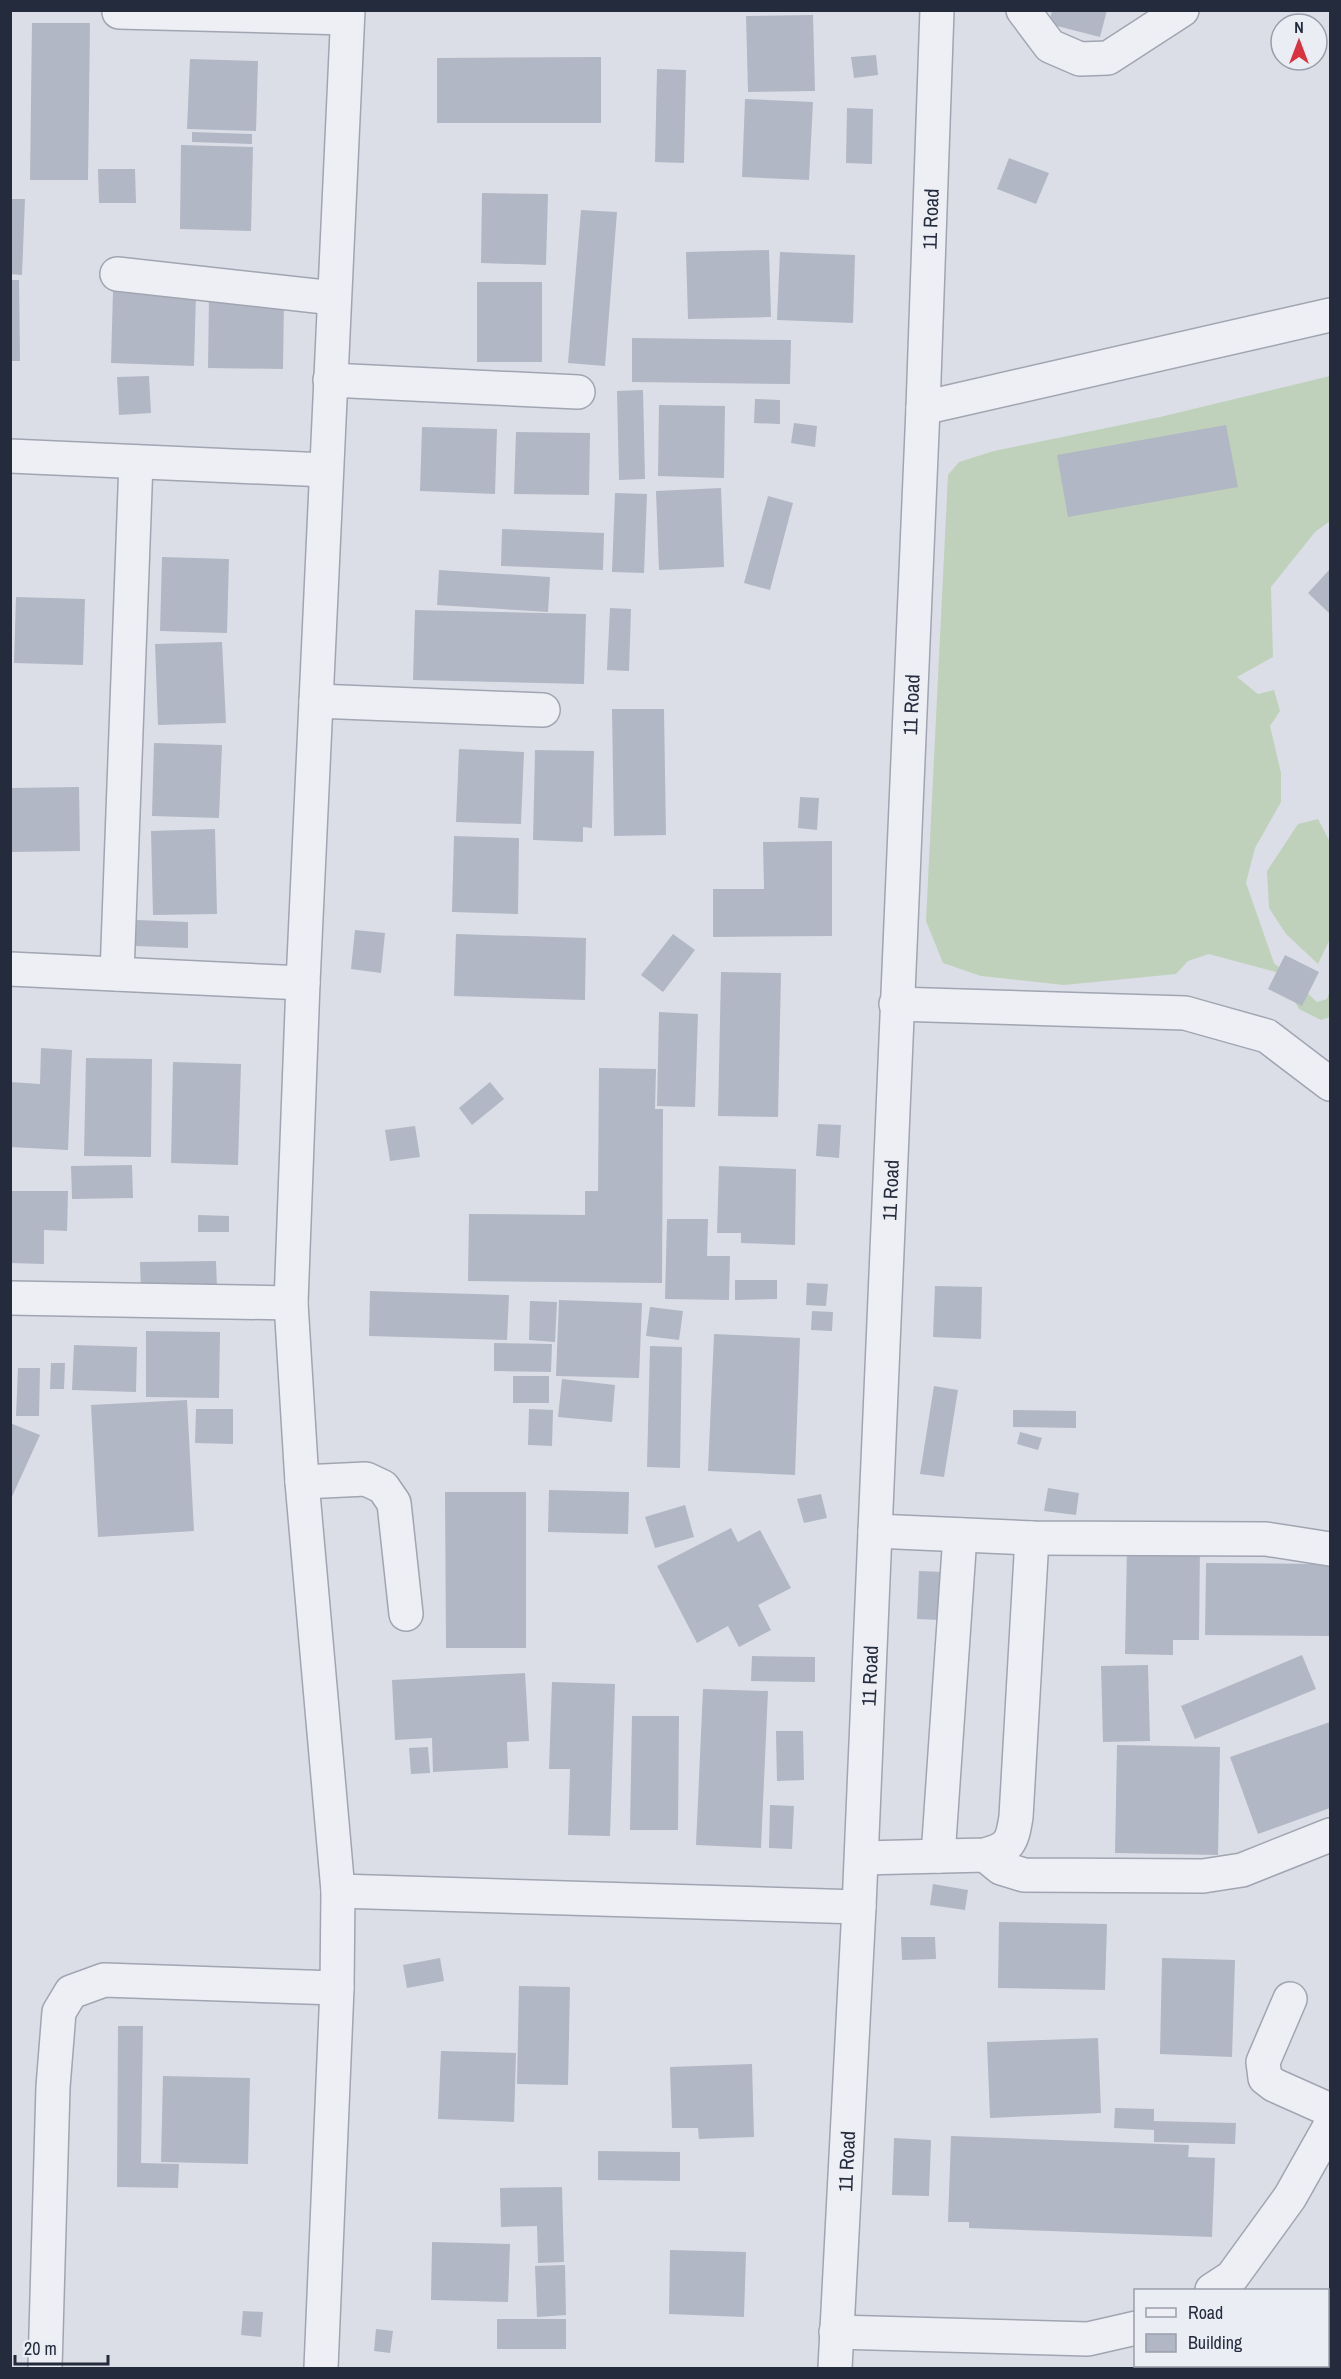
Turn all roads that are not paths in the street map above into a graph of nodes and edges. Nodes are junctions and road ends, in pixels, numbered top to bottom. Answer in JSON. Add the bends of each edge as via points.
{"nodes":[{"id":1,"x":937,"y":10,"type":"edge"},
{"id":2,"x":1023,"y":10,"type":"edge"},
{"id":3,"x":1182,"y":10,"type":"edge"},
{"id":4,"x":119,"y":12,"type":"dead end"},
{"id":5,"x":348,"y":14,"type":"edge"},
{"id":6,"x":117,"y":274,"type":"dead end"},
{"id":7,"x":334,"y":298,"type":"junction"},
{"id":8,"x":1330,"y":315,"type":"edge"},
{"id":9,"x":330,"y":380,"type":"junction"},
{"id":10,"x":578,"y":392,"type":"dead end"},
{"id":11,"x":923,"y":408,"type":"junction"},
{"id":12,"x":10,"y":456,"type":"edge"},
{"id":13,"x":136,"y":462,"type":"junction"},
{"id":14,"x":326,"y":470,"type":"junction"},
{"id":15,"x":316,"y":701,"type":"junction"},
{"id":16,"x":543,"y":710,"type":"dead end"},
{"id":17,"x":10,"y":969,"type":"edge"},
{"id":18,"x":117,"y":974,"type":"junction"},
{"id":19,"x":303,"y":983,"type":"junction"},
{"id":20,"x":897,"y":1004,"type":"junction"},
{"id":21,"x":1330,"y":1084,"type":"edge"},
{"id":22,"x":10,"y":1298,"type":"edge"},
{"id":23,"x":291,"y":1304,"type":"junction"},
{"id":24,"x":302,"y":1482,"type":"junction"},
{"id":25,"x":875,"y":1531,"type":"junction"},
{"id":26,"x":960,"y":1535,"type":"junction"},
{"id":27,"x":1032,"y":1538,"type":"junction"},
{"id":28,"x":1330,"y":1549,"type":"edge"},
{"id":29,"x":406,"y":1614,"type":"dead end"},
{"id":30,"x":1330,"y":1836,"type":"edge"},
{"id":31,"x":985,"y":1856,"type":"junction"},
{"id":32,"x":938,"y":1857,"type":"junction"},
{"id":33,"x":862,"y":1858,"type":"junction"},
{"id":34,"x":338,"y":1891,"type":"junction"},
{"id":35,"x":860,"y":1907,"type":"junction"},
{"id":36,"x":337,"y":1988,"type":"junction"},
{"id":37,"x":1290,"y":1999,"type":"dead end"},
{"id":38,"x":1330,"y":2110,"type":"edge"},
{"id":39,"x":1330,"y":2126,"type":"edge"},
{"id":40,"x":1214,"y":2289,"type":"edge"},
{"id":41,"x":1134,"y":2328,"type":"edge"},
{"id":42,"x":836,"y":2332,"type":"junction"},
{"id":43,"x":45,"y":2368,"type":"edge"},
{"id":44,"x":321,"y":2368,"type":"edge"},
{"id":45,"x":835,"y":2368,"type":"edge"}],
"edges":[{"from":1,"to":11,"type":"street","name":"11 Road"},
{"from":2,"to":3,"type":"street","via":[[1050,46],[1080,59],[1108,58]]},
{"from":4,"to":5,"type":"street"},
{"from":5,"to":7,"type":"street"},
{"from":6,"to":7,"type":"street"},
{"from":7,"to":9,"type":"street"},
{"from":8,"to":11,"type":"street"},
{"from":9,"to":10,"type":"street"},
{"from":9,"to":14,"type":"street"},
{"from":11,"to":20,"type":"street","name":"11 Road"},
{"from":12,"to":13,"type":"street"},
{"from":13,"to":14,"type":"street"},
{"from":13,"to":18,"type":"street"},
{"from":14,"to":15,"type":"street"},
{"from":15,"to":16,"type":"street"},
{"from":15,"to":19,"type":"street"},
{"from":17,"to":18,"type":"street"},
{"from":18,"to":19,"type":"street"},
{"from":19,"to":23,"type":"street"},
{"from":20,"to":21,"type":"street","via":[[1185,1013],[1267,1036]]},
{"from":20,"to":25,"type":"street","name":"11 Road"},
{"from":22,"to":23,"type":"street"},
{"from":23,"to":24,"type":"street"},
{"from":24,"to":29,"type":"street","via":[[366,1479],[383,1487],[394,1503]]},
{"from":24,"to":34,"type":"street"},
{"from":25,"to":26,"type":"street"},
{"from":25,"to":33,"type":"street","name":"11 Road"},
{"from":26,"to":27,"type":"street"},
{"from":26,"to":32,"type":"street"},
{"from":27,"to":28,"type":"street","via":[[1266,1539]]},
{"from":27,"to":31,"type":"street","via":[[1016,1817],[1012,1839],[1002,1851]]},
{"from":30,"to":31,"type":"street","via":[[1242,1870],[1203,1876],[1024,1875],[1001,1868]]},
{"from":31,"to":32,"type":"street"},
{"from":32,"to":33,"type":"street"},
{"from":33,"to":35,"type":"street","name":"11 Road"},
{"from":34,"to":35,"type":"street"},
{"from":34,"to":36,"type":"street"},
{"from":35,"to":42,"type":"street","name":"11 Road"},
{"from":36,"to":43,"type":"street","via":[[104,1980],[71,1992],[59,2012],[53,2087]]},
{"from":36,"to":44,"type":"street"},
{"from":37,"to":38,"type":"street","via":[[1263,2062],[1265,2078]]},
{"from":39,"to":40,"type":"street","via":[[1284,2206],[1232,2277]]},
{"from":41,"to":42,"type":"street","via":[[1088,2339]]},
{"from":42,"to":45,"type":"street","name":"11 Road"}]}
